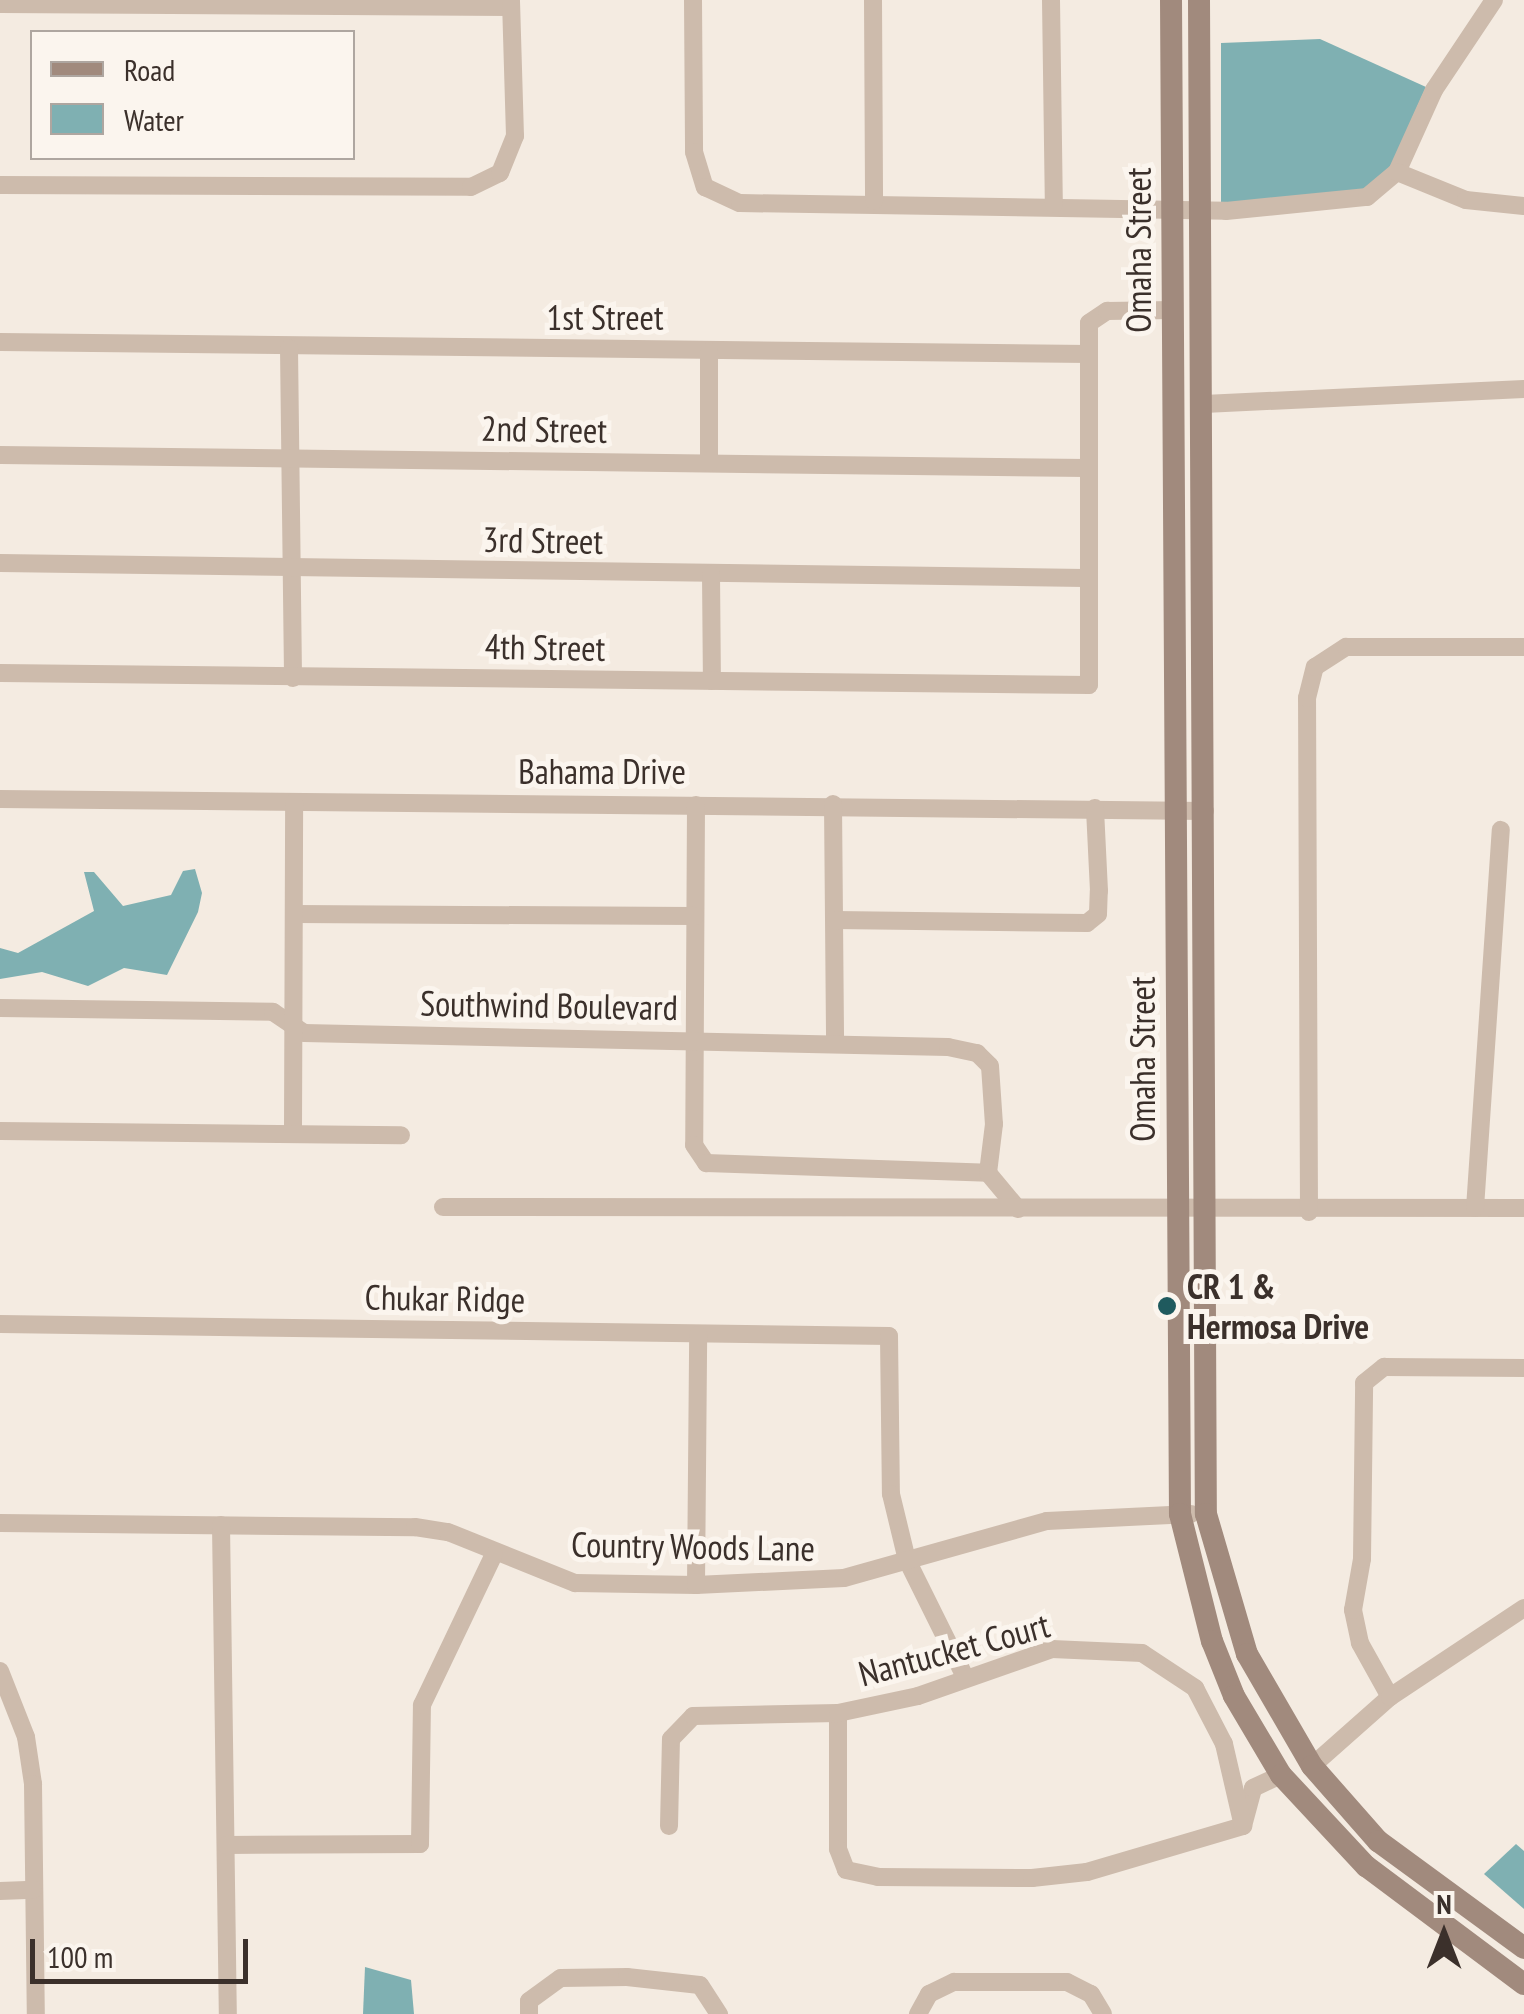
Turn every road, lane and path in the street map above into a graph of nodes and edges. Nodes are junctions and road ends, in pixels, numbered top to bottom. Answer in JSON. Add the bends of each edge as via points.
{"nodes":[{"id":1,"x":693,"y":0,"type":"edge"},
{"id":2,"x":872,"y":0,"type":"edge"},
{"id":3,"x":1052,"y":0,"type":"edge"},
{"id":4,"x":1171,"y":0,"type":"edge"},
{"id":5,"x":1199,"y":0,"type":"edge"},
{"id":6,"x":1494,"y":0,"type":"edge"},
{"id":7,"x":511,"y":3,"type":"edge"},
{"id":8,"x":0,"y":4,"type":"edge"},
{"id":9,"x":1397,"y":172,"type":"junction"},
{"id":10,"x":0,"y":184,"type":"edge"},
{"id":11,"x":874,"y":201,"type":"junction"},
{"id":12,"x":1054,"y":204,"type":"junction"},
{"id":13,"x":1524,"y":206,"type":"edge"},
{"id":14,"x":1172,"y":209,"type":"junction"},
{"id":15,"x":1201,"y":210,"type":"junction"},
{"id":16,"x":1174,"y":310,"type":"junction"},
{"id":17,"x":0,"y":342,"type":"edge"},
{"id":18,"x":289,"y":348,"type":"junction"},
{"id":19,"x":709,"y":350,"type":"junction"},
{"id":20,"x":1089,"y":354,"type":"junction"},
{"id":21,"x":1524,"y":389,"type":"edge"},
{"id":22,"x":1204,"y":404,"type":"junction"},
{"id":23,"x":0,"y":455,"type":"edge"},
{"id":24,"x":291,"y":458,"type":"junction"},
{"id":25,"x":709,"y":464,"type":"junction"},
{"id":26,"x":1088,"y":468,"type":"junction"},
{"id":27,"x":0,"y":564,"type":"edge"},
{"id":28,"x":290,"y":570,"type":"junction"},
{"id":29,"x":711,"y":574,"type":"junction"},
{"id":30,"x":1085,"y":578,"type":"junction"},
{"id":31,"x":1524,"y":647,"type":"edge"},
{"id":32,"x":0,"y":672,"type":"edge"},
{"id":33,"x":293,"y":678,"type":"junction"},
{"id":34,"x":712,"y":682,"type":"junction"},
{"id":35,"x":0,"y":798,"type":"edge"},
{"id":36,"x":294,"y":802,"type":"junction"},
{"id":37,"x":832,"y":804,"type":"junction"},
{"id":38,"x":696,"y":805,"type":"junction"},
{"id":39,"x":1095,"y":808,"type":"junction"},
{"id":40,"x":1176,"y":810,"type":"junction"},
{"id":41,"x":1204,"y":811,"type":"junction"},
{"id":42,"x":1501,"y":830,"type":"dead end"},
{"id":43,"x":294,"y":914,"type":"junction"},
{"id":44,"x":695,"y":916,"type":"junction"},
{"id":45,"x":834,"y":920,"type":"junction"},
{"id":46,"x":0,"y":1008,"type":"edge"},
{"id":47,"x":296,"y":1032,"type":"junction"},
{"id":48,"x":694,"y":1040,"type":"junction"},
{"id":49,"x":835,"y":1044,"type":"junction"},
{"id":50,"x":293,"y":1130,"type":"junction"},
{"id":51,"x":0,"y":1131,"type":"edge"},
{"id":52,"x":400,"y":1135,"type":"dead end"},
{"id":53,"x":988,"y":1173,"type":"junction"},
{"id":54,"x":443,"y":1207,"type":"dead end"},
{"id":55,"x":1475,"y":1208,"type":"junction"},
{"id":56,"x":1524,"y":1208,"type":"edge"},
{"id":57,"x":1018,"y":1209,"type":"junction"},
{"id":58,"x":1177,"y":1209,"type":"junction"},
{"id":59,"x":1204,"y":1210,"type":"junction"},
{"id":60,"x":1309,"y":1212,"type":"junction"},
{"id":61,"x":0,"y":1324,"type":"edge"},
{"id":62,"x":698,"y":1334,"type":"junction"},
{"id":63,"x":1524,"y":1368,"type":"edge"},
{"id":64,"x":1180,"y":1514,"type":"junction"},
{"id":65,"x":1206,"y":1514,"type":"junction"},
{"id":66,"x":0,"y":1523,"type":"edge"},
{"id":67,"x":221,"y":1525,"type":"junction"},
{"id":68,"x":494,"y":1554,"type":"junction"},
{"id":69,"x":907,"y":1560,"type":"junction"},
{"id":70,"x":696,"y":1584,"type":"junction"},
{"id":71,"x":1524,"y":1608,"type":"edge"},
{"id":72,"x":0,"y":1670,"type":"edge"},
{"id":73,"x":964,"y":1675,"type":"junction"},
{"id":74,"x":1390,"y":1697,"type":"junction"},
{"id":75,"x":838,"y":1714,"type":"junction"},
{"id":76,"x":1312,"y":1766,"type":"junction"},
{"id":77,"x":1281,"y":1775,"type":"junction"},
{"id":78,"x":669,"y":1826,"type":"dead end"},
{"id":79,"x":1243,"y":1826,"type":"junction"},
{"id":80,"x":226,"y":1845,"type":"junction"},
{"id":81,"x":33,"y":1890,"type":"junction"},
{"id":82,"x":0,"y":1891,"type":"edge"},
{"id":83,"x":1524,"y":1948,"type":"edge"},
{"id":84,"x":1524,"y":1984,"type":"edge"},
{"id":85,"x":36,"y":2014,"type":"edge"},
{"id":86,"x":228,"y":2014,"type":"edge"},
{"id":87,"x":529,"y":2014,"type":"edge"},
{"id":88,"x":719,"y":2014,"type":"edge"},
{"id":89,"x":918,"y":2014,"type":"edge"},
{"id":90,"x":1103,"y":2014,"type":"edge"}],
"edges":[{"from":1,"to":11,"type":"street","via":[[694,152],[705,187],[740,202]]},
{"from":2,"to":11,"type":"street"},
{"from":3,"to":12,"type":"street"},
{"from":4,"to":14,"type":"main road","name":"Omaha Street"},
{"from":5,"to":15,"type":"main road","name":"Omaha Street"},
{"from":6,"to":9,"type":"street","via":[[1434,90]]},
{"from":7,"to":8,"type":"street"},
{"from":7,"to":10,"type":"street","via":[[515,136],[500,173],[471,187]]},
{"from":9,"to":13,"type":"street","via":[[1466,200]]},
{"from":9,"to":15,"type":"street","via":[[1368,197],[1338,204]]},
{"from":11,"to":12,"type":"street"},
{"from":12,"to":14,"type":"street"},
{"from":14,"to":15,"type":"street"},
{"from":14,"to":16,"type":"main road","name":"Omaha Street"},
{"from":15,"to":22,"type":"main road","name":"Omaha Street"},
{"from":16,"to":20,"type":"street","via":[[1096,316],[1086,340]]},
{"from":16,"to":40,"type":"main road","name":"Omaha Street"},
{"from":17,"to":18,"type":"street","name":"1st Street"},
{"from":18,"to":19,"type":"street","name":"1st Street"},
{"from":18,"to":24,"type":"street"},
{"from":19,"to":20,"type":"street","name":"1st Street"},
{"from":19,"to":25,"type":"street"},
{"from":20,"to":26,"type":"street"},
{"from":21,"to":22,"type":"street"},
{"from":22,"to":41,"type":"main road","name":"Omaha Street"},
{"from":23,"to":24,"type":"street","name":"2nd Street"},
{"from":24,"to":25,"type":"street","name":"2nd Street"},
{"from":24,"to":28,"type":"street"},
{"from":25,"to":26,"type":"street","name":"2nd Street"},
{"from":26,"to":30,"type":"street"},
{"from":27,"to":28,"type":"street","name":"3rd Street"},
{"from":28,"to":29,"type":"street","name":"3rd Street"},
{"from":28,"to":33,"type":"street"},
{"from":29,"to":30,"type":"street","name":"3rd Street"},
{"from":29,"to":34,"type":"street"},
{"from":30,"to":34,"type":"street","name":"4th Street","via":[[1088,684]]},
{"from":31,"to":60,"type":"street","via":[[1346,648],[1315,666],[1306,698]]},
{"from":32,"to":33,"type":"street","name":"4th Street"},
{"from":33,"to":34,"type":"street","name":"4th Street"},
{"from":35,"to":36,"type":"street","name":"Bahama Drive"},
{"from":36,"to":38,"type":"street","name":"Bahama Drive"},
{"from":36,"to":43,"type":"street"},
{"from":37,"to":38,"type":"street","name":"Bahama Drive"},
{"from":37,"to":39,"type":"street","name":"Bahama Drive"},
{"from":37,"to":45,"type":"street"},
{"from":38,"to":44,"type":"street"},
{"from":39,"to":40,"type":"street","name":"Bahama Drive"},
{"from":39,"to":45,"type":"street","via":[[1100,891],[1098,914],[1087,923]]},
{"from":40,"to":41,"type":"street","name":"Bahama Drive"},
{"from":40,"to":58,"type":"main road","name":"Omaha Street"},
{"from":41,"to":59,"type":"main road","name":"Omaha Street"},
{"from":42,"to":55,"type":"street"},
{"from":43,"to":44,"type":"street"},
{"from":43,"to":47,"type":"street"},
{"from":44,"to":48,"type":"street"},
{"from":45,"to":49,"type":"street"},
{"from":46,"to":47,"type":"street","name":"Southwind Boulevard","via":[[273,1012]]},
{"from":47,"to":48,"type":"street","name":"Southwind Boulevard"},
{"from":47,"to":50,"type":"street"},
{"from":48,"to":49,"type":"street","name":"Southwind Boulevard"},
{"from":48,"to":53,"type":"street","via":[[694,1145],[706,1163]]},
{"from":49,"to":53,"type":"street","name":"Southwind Boulevard","via":[[977,1053],[990,1066],[994,1124]]},
{"from":50,"to":51,"type":"street"},
{"from":50,"to":52,"type":"street"},
{"from":53,"to":57,"type":"street"},
{"from":54,"to":57,"type":"street"},
{"from":55,"to":56,"type":"street"},
{"from":55,"to":60,"type":"street"},
{"from":57,"to":58,"type":"street"},
{"from":58,"to":59,"type":"street"},
{"from":58,"to":64,"type":"main road","name":"Omaha Street"},
{"from":59,"to":60,"type":"street"},
{"from":59,"to":65,"type":"main road","name":"Omaha Street"},
{"from":61,"to":62,"type":"street","name":"Chukar Ridge"},
{"from":62,"to":69,"type":"street","name":"Chukar Ridge","via":[[889,1336],[891,1494]]},
{"from":62,"to":70,"type":"street"},
{"from":63,"to":74,"type":"street","via":[[1384,1366],[1364,1383],[1362,1559],[1353,1610],[1360,1643]]},
{"from":64,"to":65,"type":"street","name":"Country Woods Lane"},
{"from":64,"to":69,"type":"street","name":"Country Woods Lane","via":[[1046,1521]]},
{"from":64,"to":77,"type":"main road","name":"Omaha Street","via":[[1212,1641],[1234,1696]]},
{"from":65,"to":76,"type":"main road","name":"Omaha Street","via":[[1247,1654]]},
{"from":66,"to":67,"type":"street","name":"Country Woods Lane"},
{"from":67,"to":68,"type":"street","name":"Country Woods Lane","via":[[415,1528],[448,1532]]},
{"from":67,"to":80,"type":"street"},
{"from":68,"to":70,"type":"street","name":"Country Woods Lane","via":[[576,1583]]},
{"from":68,"to":80,"type":"street","via":[[422,1706],[420,1844]]},
{"from":69,"to":70,"type":"street","name":"Country Woods Lane","via":[[844,1578]]},
{"from":69,"to":73,"type":"street"},
{"from":71,"to":74,"type":"street"},
{"from":72,"to":81,"type":"street","via":[[26,1737]]},
{"from":73,"to":75,"type":"street","name":"Nantucket Court","via":[[918,1696]]},
{"from":73,"to":79,"type":"street","name":"Nantucket Court","via":[[1052,1649],[1142,1653],[1195,1688],[1224,1744]]},
{"from":74,"to":76,"type":"street"},
{"from":75,"to":78,"type":"street","name":"Nantucket Court","via":[[693,1716],[671,1739]]},
{"from":75,"to":79,"type":"street","via":[[838,1849],[846,1870],[878,1877],[1087,1872]]},
{"from":76,"to":83,"type":"main road","name":"Omaha Street","via":[[1378,1840]]},
{"from":77,"to":79,"type":"street","via":[[1253,1788]]},
{"from":77,"to":84,"type":"main road","name":"Omaha Street","via":[[1366,1866]]},
{"from":80,"to":86,"type":"street"},
{"from":81,"to":82,"type":"street"},
{"from":81,"to":85,"type":"street"},
{"from":87,"to":88,"type":"street","via":[[530,2001],[561,1978],[626,1977],[700,1986]]},
{"from":89,"to":90,"type":"street","via":[[929,1994],[954,1982],[1067,1982],[1091,1994]]}]}
